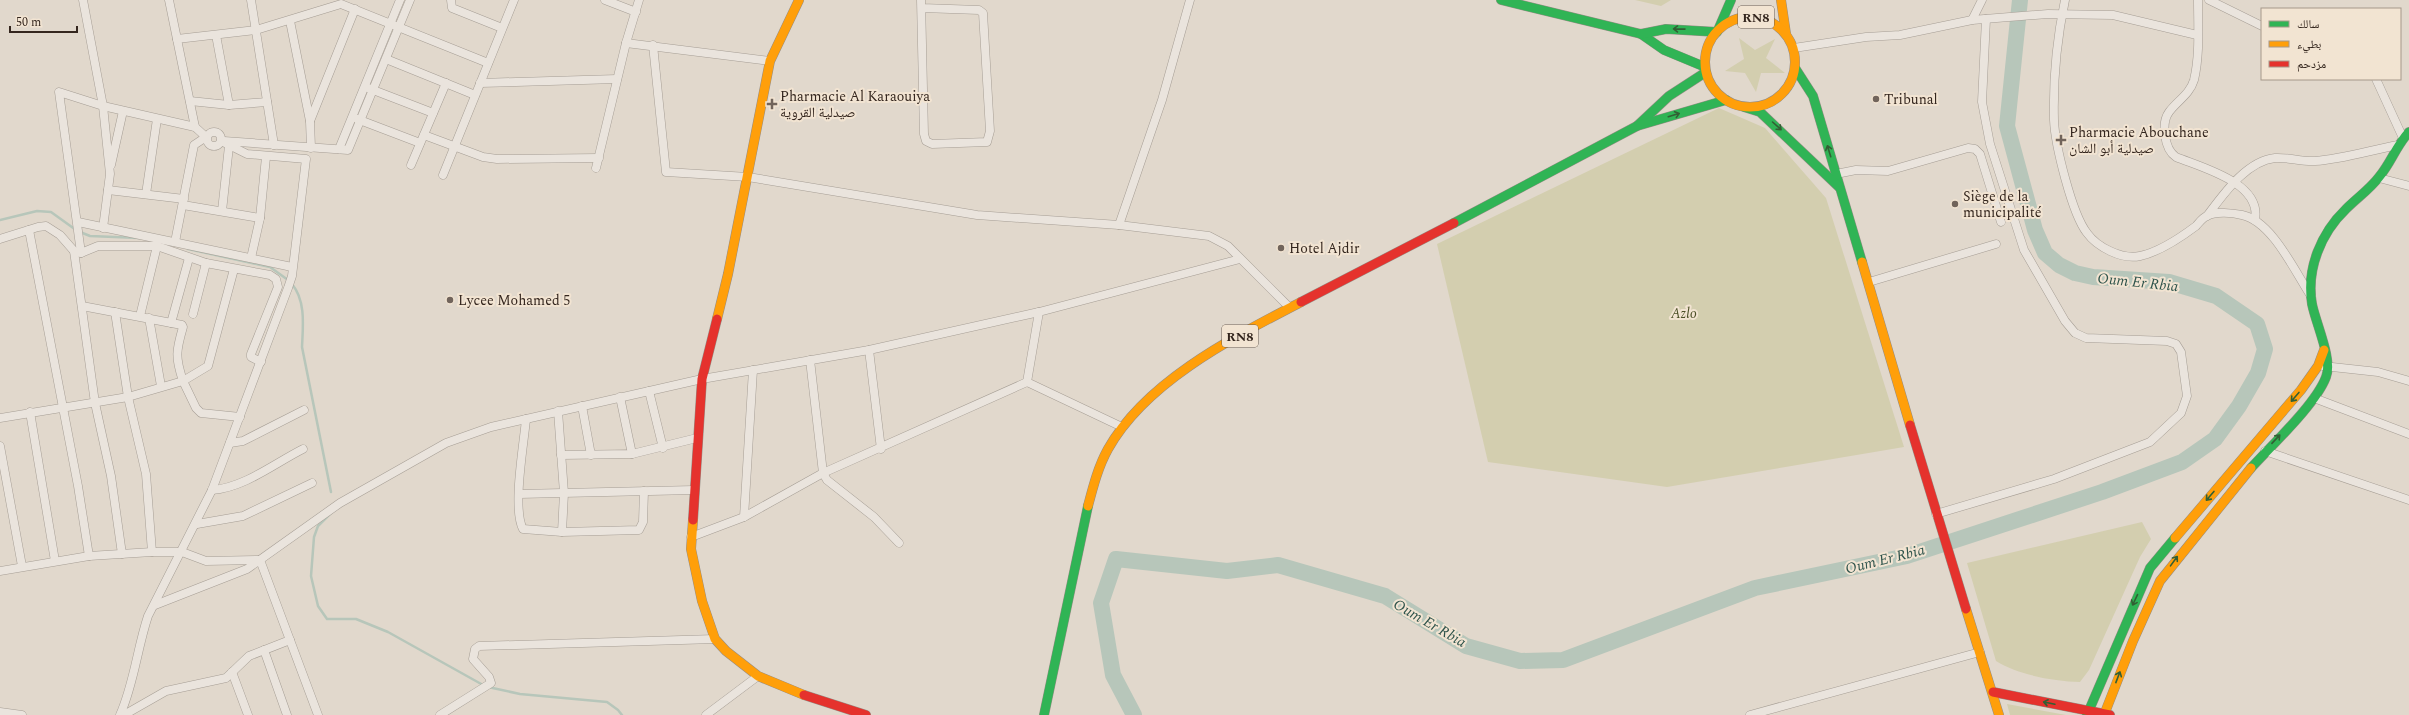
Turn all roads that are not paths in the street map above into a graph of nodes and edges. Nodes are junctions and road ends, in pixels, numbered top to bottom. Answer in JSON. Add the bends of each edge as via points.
{"nodes":[{"id":1,"x":83,"y":0,"type":"edge"},
{"id":2,"x":168,"y":0,"type":"edge"},
{"id":3,"x":251,"y":0,"type":"edge"},
{"id":4,"x":400,"y":0,"type":"edge"},
{"id":5,"x":410,"y":0,"type":"edge"},
{"id":6,"x":451,"y":0,"type":"edge"},
{"id":7,"x":514,"y":0,"type":"edge"},
{"id":8,"x":606,"y":0,"type":"edge"},
{"id":9,"x":639,"y":0,"type":"edge"},
{"id":10,"x":799,"y":0,"type":"edge"},
{"id":11,"x":1190,"y":0,"type":"edge"},
{"id":12,"x":1501,"y":0,"type":"edge"},
{"id":13,"x":1731,"y":0,"type":"edge"},
{"id":14,"x":1781,"y":0,"type":"edge"},
{"id":15,"x":1982,"y":0,"type":"edge"},
{"id":16,"x":2065,"y":0,"type":"edge"},
{"id":17,"x":2198,"y":0,"type":"edge"},
{"id":18,"x":2209,"y":0,"type":"edge"},
{"id":19,"x":922,"y":4,"type":"edge"},
{"id":20,"x":354,"y":9,"type":"junction"},
{"id":21,"x":636,"y":12,"type":"junction"},
{"id":22,"x":2062,"y":14,"type":"junction"},
{"id":23,"x":1990,"y":18,"type":"junction"},
{"id":24,"x":290,"y":20,"type":"junction"},
{"id":25,"x":1972,"y":20,"type":"junction"},
{"id":26,"x":390,"y":24,"type":"junction"},
{"id":27,"x":2261,"y":26,"type":"edge"},
{"id":28,"x":399,"y":28,"type":"junction"},
{"id":29,"x":502,"y":28,"type":"junction"},
{"id":30,"x":256,"y":30,"type":"junction"},
{"id":31,"x":1717,"y":31,"type":"junction"},
{"id":32,"x":1641,"y":34,"type":"junction"},
{"id":33,"x":1786,"y":34,"type":"junction"},
{"id":34,"x":216,"y":35,"type":"junction"},
{"id":35,"x":2197,"y":35,"type":"junction"},
{"id":36,"x":176,"y":39,"type":"junction"},
{"id":37,"x":626,"y":43,"type":"junction"},
{"id":38,"x":653,"y":45,"type":"junction"},
{"id":39,"x":1794,"y":48,"type":"junction"},
{"id":40,"x":386,"y":59,"type":"junction"},
{"id":41,"x":770,"y":61,"type":"junction"},
{"id":42,"x":488,"y":63,"type":"junction"},
{"id":43,"x":1795,"y":68,"type":"junction"},
{"id":44,"x":1706,"y":69,"type":"junction"},
{"id":45,"x":617,"y":79,"type":"junction"},
{"id":46,"x":2376,"y":80,"type":"edge"},
{"id":47,"x":446,"y":83,"type":"junction"},
{"id":48,"x":480,"y":83,"type":"junction"},
{"id":49,"x":364,"y":86,"type":"junction"},
{"id":50,"x":373,"y":90,"type":"junction"},
{"id":51,"x":475,"y":94,"type":"junction"},
{"id":52,"x":1726,"y":100,"type":"junction"},
{"id":53,"x":190,"y":101,"type":"junction"},
{"id":54,"x":267,"y":102,"type":"junction"},
{"id":55,"x":228,"y":105,"type":"junction"},
{"id":56,"x":103,"y":106,"type":"junction"},
{"id":57,"x":1744,"y":107,"type":"junction"},
{"id":58,"x":123,"y":111,"type":"junction"},
{"id":59,"x":433,"y":113,"type":"junction"},
{"id":60,"x":352,"y":117,"type":"junction"},
{"id":61,"x":157,"y":119,"type":"junction"},
{"id":62,"x":310,"y":121,"type":"junction"},
{"id":63,"x":361,"y":121,"type":"junction"},
{"id":64,"x":1637,"y":126,"type":"junction"},
{"id":65,"x":195,"y":127,"type":"junction"},
{"id":66,"x":424,"y":135,"type":"junction"},
{"id":67,"x":206,"y":137,"type":"junction"},
{"id":68,"x":2404,"y":138,"type":"edge"},
{"id":69,"x":221,"y":141,"type":"junction"},
{"id":70,"x":420,"y":144,"type":"junction"},
{"id":71,"x":274,"y":145,"type":"junction"},
{"id":72,"x":228,"y":146,"type":"junction"},
{"id":73,"x":454,"y":147,"type":"junction"},
{"id":74,"x":311,"y":148,"type":"junction"},
{"id":75,"x":339,"y":149,"type":"junction"},
{"id":76,"x":266,"y":157,"type":"junction"},
{"id":77,"x":599,"y":158,"type":"junction"},
{"id":78,"x":411,"y":165,"type":"dead end"},
{"id":79,"x":596,"y":168,"type":"dead end"},
{"id":80,"x":110,"y":174,"type":"junction"},
{"id":81,"x":1836,"y":174,"type":"junction"},
{"id":82,"x":443,"y":175,"type":"dead end"},
{"id":83,"x":748,"y":178,"type":"junction"},
{"id":84,"x":2379,"y":178,"type":"junction"},
{"id":85,"x":2234,"y":183,"type":"junction"},
{"id":86,"x":2409,"y":186,"type":"edge"},
{"id":87,"x":1841,"y":188,"type":"junction"},
{"id":88,"x":108,"y":190,"type":"junction"},
{"id":89,"x":146,"y":194,"type":"junction"},
{"id":90,"x":184,"y":202,"type":"junction"},
{"id":91,"x":222,"y":211,"type":"junction"},
{"id":92,"x":2207,"y":216,"type":"junction"},
{"id":93,"x":260,"y":218,"type":"junction"},
{"id":94,"x":2255,"y":220,"type":"junction"},
{"id":95,"x":2001,"y":222,"type":"dead end"},
{"id":96,"x":1119,"y":225,"type":"junction"},
{"id":97,"x":78,"y":226,"type":"junction"},
{"id":98,"x":103,"y":228,"type":"junction"},
{"id":99,"x":30,"y":230,"type":"junction"},
{"id":100,"x":0,"y":239,"type":"edge"},
{"id":101,"x":176,"y":242,"type":"junction"},
{"id":102,"x":1996,"y":244,"type":"dead end"},
{"id":103,"x":157,"y":246,"type":"junction"},
{"id":104,"x":78,"y":250,"type":"junction"},
{"id":105,"x":189,"y":258,"type":"junction"},
{"id":106,"x":251,"y":258,"type":"junction"},
{"id":107,"x":1240,"y":259,"type":"junction"},
{"id":108,"x":206,"y":263,"type":"junction"},
{"id":109,"x":292,"y":267,"type":"junction"},
{"id":110,"x":234,"y":269,"type":"junction"},
{"id":111,"x":1869,"y":282,"type":"junction"},
{"id":112,"x":2311,"y":297,"type":"junction"},
{"id":113,"x":82,"y":306,"type":"junction"},
{"id":114,"x":1289,"y":307,"type":"junction"},
{"id":115,"x":115,"y":312,"type":"junction"},
{"id":116,"x":1039,"y":312,"type":"junction"},
{"id":117,"x":193,"y":314,"type":"dead end"},
{"id":118,"x":140,"y":316,"type":"junction"},
{"id":119,"x":149,"y":318,"type":"junction"},
{"id":120,"x":171,"y":323,"type":"junction"},
{"id":121,"x":869,"y":350,"type":"junction"},
{"id":122,"x":2324,"y":350,"type":"junction"},
{"id":123,"x":810,"y":360,"type":"junction"},
{"id":124,"x":261,"y":362,"type":"junction"},
{"id":125,"x":2318,"y":366,"type":"junction"},
{"id":126,"x":2329,"y":367,"type":"junction"},
{"id":127,"x":753,"y":370,"type":"junction"},
{"id":128,"x":702,"y":380,"type":"junction"},
{"id":129,"x":183,"y":381,"type":"junction"},
{"id":130,"x":2409,"y":381,"type":"edge"},
{"id":131,"x":1027,"y":382,"type":"junction"},
{"id":132,"x":161,"y":386,"type":"junction"},
{"id":133,"x":649,"y":391,"type":"junction"},
{"id":134,"x":128,"y":397,"type":"junction"},
{"id":135,"x":620,"y":398,"type":"junction"},
{"id":136,"x":2314,"y":398,"type":"junction"},
{"id":137,"x":95,"y":404,"type":"junction"},
{"id":138,"x":582,"y":406,"type":"junction"},
{"id":139,"x":62,"y":407,"type":"junction"},
{"id":140,"x":304,"y":410,"type":"dead end"},
{"id":141,"x":558,"y":411,"type":"junction"},
{"id":142,"x":30,"y":412,"type":"junction"},
{"id":143,"x":240,"y":417,"type":"junction"},
{"id":144,"x":0,"y":418,"type":"edge"},
{"id":145,"x":526,"y":419,"type":"junction"},
{"id":146,"x":1122,"y":427,"type":"junction"},
{"id":147,"x":2409,"y":434,"type":"edge"},
{"id":148,"x":697,"y":438,"type":"junction"},
{"id":149,"x":230,"y":443,"type":"junction"},
{"id":150,"x":0,"y":446,"type":"edge"},
{"id":151,"x":663,"y":448,"type":"junction"},
{"id":152,"x":303,"y":449,"type":"dead end"},
{"id":153,"x":881,"y":449,"type":"junction"},
{"id":154,"x":2265,"y":451,"type":"junction"},
{"id":155,"x":632,"y":454,"type":"junction"},
{"id":156,"x":561,"y":455,"type":"junction"},
{"id":157,"x":590,"y":455,"type":"junction"},
{"id":158,"x":823,"y":473,"type":"junction"},
{"id":159,"x":3,"y":481,"type":"edge"},
{"id":160,"x":312,"y":483,"type":"dead end"},
{"id":161,"x":212,"y":490,"type":"junction"},
{"id":162,"x":694,"y":490,"type":"junction"},
{"id":163,"x":644,"y":491,"type":"junction"},
{"id":164,"x":564,"y":493,"type":"junction"},
{"id":165,"x":519,"y":494,"type":"junction"},
{"id":166,"x":2409,"y":500,"type":"edge"},
{"id":167,"x":1936,"y":514,"type":"junction"},
{"id":168,"x":744,"y":517,"type":"junction"},
{"id":169,"x":197,"y":524,"type":"junction"},
{"id":170,"x":562,"y":532,"type":"junction"},
{"id":171,"x":691,"y":537,"type":"junction"},
{"id":172,"x":899,"y":543,"type":"dead end"},
{"id":173,"x":152,"y":552,"type":"junction"},
{"id":174,"x":182,"y":552,"type":"junction"},
{"id":175,"x":122,"y":554,"type":"junction"},
{"id":176,"x":89,"y":556,"type":"junction"},
{"id":177,"x":260,"y":560,"type":"junction"},
{"id":178,"x":55,"y":562,"type":"junction"},
{"id":179,"x":22,"y":566,"type":"junction"},
{"id":180,"x":0,"y":571,"type":"edge"},
{"id":181,"x":155,"y":605,"type":"junction"},
{"id":182,"x":715,"y":639,"type":"junction"},
{"id":183,"x":290,"y":640,"type":"junction"},
{"id":184,"x":264,"y":650,"type":"junction"},
{"id":185,"x":1980,"y":652,"type":"junction"},
{"id":186,"x":232,"y":672,"type":"junction"},
{"id":187,"x":758,"y":676,"type":"junction"},
{"id":188,"x":1993,"y":692,"type":"junction"},
{"id":189,"x":0,"y":712,"type":"edge"},
{"id":190,"x":2087,"y":713,"type":"edge"},
{"id":191,"x":17,"y":714,"type":"edge"},
{"id":192,"x":130,"y":714,"type":"edge"},
{"id":193,"x":120,"y":715,"type":"edge"},
{"id":194,"x":248,"y":715,"type":"edge"},
{"id":195,"x":287,"y":715,"type":"edge"},
{"id":196,"x":318,"y":715,"type":"edge"},
{"id":197,"x":440,"y":715,"type":"edge"},
{"id":198,"x":706,"y":715,"type":"edge"},
{"id":199,"x":866,"y":715,"type":"edge"},
{"id":200,"x":1044,"y":715,"type":"edge"},
{"id":201,"x":1750,"y":715,"type":"edge"},
{"id":202,"x":1999,"y":715,"type":"edge"},
{"id":203,"x":2107,"y":715,"type":"edge"}],
"edges":[{"from":1,"to":56,"type":"street"},
{"from":2,"to":36,"type":"street"},
{"from":3,"to":30,"type":"street"},
{"from":4,"to":26,"type":"street"},
{"from":5,"to":28,"type":"street"},
{"from":6,"to":29,"type":"street","via":[[452,8]]},
{"from":7,"to":29,"type":"street"},
{"from":8,"to":21,"type":"street"},
{"from":9,"to":21,"type":"street"},
{"from":10,"to":41,"type":"street"},
{"from":11,"to":96,"type":"street","via":[[1162,100]]},
{"from":12,"to":32,"type":"street"},
{"from":13,"to":31,"type":"street","number":"RN8"},
{"from":14,"to":33,"type":"street","number":"RN8"},
{"from":15,"to":25,"type":"street"},
{"from":16,"to":22,"type":"street"},
{"from":17,"to":35,"type":"street"},
{"from":18,"to":27,"type":"street"},
{"from":19,"to":19,"type":"street","via":[[926,141],[932,144],[987,142],[990,131],[983,13],[979,10]]},
{"from":20,"to":24,"type":"street","via":[[338,4]]},
{"from":20,"to":26,"type":"street"},
{"from":20,"to":62,"type":"street"},
{"from":21,"to":37,"type":"street"},
{"from":22,"to":23,"type":"street"},
{"from":22,"to":35,"type":"street","via":[[2113,15]]},
{"from":22,"to":92,"type":"street","via":[[2054,121],[2068,187],[2086,232],[2096,243],[2110,251],[2139,257],[2163,247]]},
{"from":23,"to":25,"type":"street"},
{"from":23,"to":167,"type":"street","via":[[1983,113],[1990,144],[2024,250],[2065,322],[2075,333],[2086,338],[2167,341],[2176,344],[2181,352],[2188,396],[2181,413],[2150,442],[2054,479]]},
{"from":24,"to":30,"type":"street"},
{"from":24,"to":62,"type":"street"},
{"from":25,"to":39,"type":"street","via":[[1900,35],[1866,37]]},
{"from":26,"to":28,"type":"street"},
{"from":26,"to":49,"type":"street"},
{"from":28,"to":40,"type":"street"},
{"from":28,"to":42,"type":"street"},
{"from":29,"to":42,"type":"street"},
{"from":30,"to":34,"type":"street"},
{"from":30,"to":54,"type":"street"},
{"from":31,"to":32,"type":"street","one_way":true,"via":[[1666,29]]},
{"from":31,"to":33,"type":"street","number":"RN8","via":[[1728,22],[1753,17],[1777,25]]},
{"from":31,"to":44,"type":"street","number":"RN8","via":[[1706,51]]},
{"from":32,"to":44,"type":"street","via":[[1664,50]]},
{"from":33,"to":39,"type":"street","number":"RN8"},
{"from":34,"to":36,"type":"street"},
{"from":34,"to":55,"type":"street"},
{"from":35,"to":85,"type":"street","via":[[2194,82],[2187,94],[2168,112],[2166,141],[2176,157]]},
{"from":36,"to":53,"type":"street"},
{"from":37,"to":38,"type":"street"},
{"from":37,"to":45,"type":"street"},
{"from":38,"to":41,"type":"street"},
{"from":38,"to":83,"type":"street","via":[[666,172]]},
{"from":39,"to":43,"type":"street","number":"RN8"},
{"from":40,"to":47,"type":"street"},
{"from":40,"to":50,"type":"street"},
{"from":41,"to":83,"type":"street"},
{"from":42,"to":48,"type":"street"},
{"from":43,"to":57,"type":"street","number":"RN8","via":[[1791,82],[1778,98],[1758,106]]},
{"from":81,"to":43,"type":"street","one_way":true,"via":[[1813,96]]},
{"from":44,"to":52,"type":"street","via":[[1717,93]]},
{"from":44,"to":64,"type":"street","number":"RN8","via":[[1664,98]]},
{"from":45,"to":48,"type":"street"},
{"from":45,"to":77,"type":"street"},
{"from":46,"to":68,"type":"street"},
{"from":47,"to":51,"type":"street"},
{"from":47,"to":59,"type":"street"},
{"from":48,"to":51,"type":"street"},
{"from":49,"to":50,"type":"street"},
{"from":49,"to":60,"type":"street"},
{"from":50,"to":59,"type":"street"},
{"from":50,"to":63,"type":"street"},
{"from":51,"to":73,"type":"street"},
{"from":52,"to":57,"type":"street"},
{"from":64,"to":52,"type":"street","number":"RN8","one_way":true},
{"from":53,"to":55,"type":"street"},
{"from":53,"to":65,"type":"street"},
{"from":54,"to":55,"type":"street"},
{"from":54,"to":71,"type":"street"},
{"from":56,"to":58,"type":"street"},
{"from":56,"to":80,"type":"street"},
{"from":56,"to":97,"type":"street","via":[[59,92]]},
{"from":57,"to":87,"type":"street","one_way":true,"via":[[1760,112]]},
{"from":58,"to":61,"type":"street"},
{"from":58,"to":80,"type":"street"},
{"from":59,"to":66,"type":"street"},
{"from":60,"to":63,"type":"street"},
{"from":60,"to":75,"type":"street"},
{"from":61,"to":65,"type":"street"},
{"from":61,"to":89,"type":"street"},
{"from":62,"to":74,"type":"street"},
{"from":63,"to":70,"type":"street"},
{"from":63,"to":75,"type":"street","via":[[348,150]]},
{"from":64,"to":114,"type":"street","number":"RN8"},
{"from":65,"to":67,"type":"street"},
{"from":66,"to":70,"type":"street"},
{"from":66,"to":73,"type":"street"},
{"from":67,"to":69,"type":"street","via":[[210,132],[216,132],[220,135]]},
{"from":67,"to":90,"type":"street","via":[[194,145]]},
{"from":68,"to":84,"type":"street"},
{"from":68,"to":85,"type":"street","via":[[2314,162],[2271,159],[2255,166]]},
{"from":69,"to":71,"type":"street"},
{"from":69,"to":72,"type":"street"},
{"from":70,"to":78,"type":"street"},
{"from":71,"to":74,"type":"street"},
{"from":72,"to":76,"type":"street","via":[[247,154]]},
{"from":72,"to":91,"type":"street"},
{"from":73,"to":77,"type":"street","via":[[497,160]]},
{"from":73,"to":82,"type":"street"},
{"from":74,"to":75,"type":"street"},
{"from":76,"to":93,"type":"street"},
{"from":76,"to":109,"type":"street","via":[[306,160]]},
{"from":77,"to":79,"type":"street"},
{"from":80,"to":88,"type":"street"},
{"from":81,"to":87,"type":"street"},
{"from":81,"to":95,"type":"street","via":[[1856,170],[1888,171],[1968,148],[1975,149],[1980,154]]},
{"from":83,"to":96,"type":"street","via":[[977,215]]},
{"from":83,"to":128,"type":"street"},
{"from":84,"to":86,"type":"street"},
{"from":84,"to":112,"type":"street","via":[[2341,214],[2320,245],[2311,279]]},
{"from":85,"to":92,"type":"street"},
{"from":85,"to":94,"type":"street","via":[[2247,191],[2255,205]]},
{"from":87,"to":111,"type":"street"},
{"from":88,"to":89,"type":"street"},
{"from":88,"to":98,"type":"street"},
{"from":89,"to":90,"type":"street"},
{"from":90,"to":91,"type":"street"},
{"from":90,"to":101,"type":"street"},
{"from":91,"to":93,"type":"street"},
{"from":92,"to":94,"type":"street","via":[[2226,213],[2243,215]]},
{"from":93,"to":106,"type":"street"},
{"from":94,"to":112,"type":"street","via":[[2270,232]]},
{"from":96,"to":107,"type":"street","via":[[1208,236],[1228,246]]},
{"from":97,"to":98,"type":"street"},
{"from":97,"to":104,"type":"street"},
{"from":98,"to":101,"type":"street"},
{"from":99,"to":100,"type":"street"},
{"from":99,"to":104,"type":"street","via":[[46,226],[54,229]]},
{"from":99,"to":139,"type":"street"},
{"from":101,"to":106,"type":"street"},
{"from":102,"to":111,"type":"street"},
{"from":103,"to":104,"type":"street","via":[[98,246]]},
{"from":103,"to":105,"type":"street"},
{"from":103,"to":118,"type":"street"},
{"from":104,"to":113,"type":"street"},
{"from":105,"to":108,"type":"street"},
{"from":105,"to":120,"type":"street"},
{"from":106,"to":109,"type":"street"},
{"from":107,"to":114,"type":"street"},
{"from":107,"to":116,"type":"street"},
{"from":108,"to":110,"type":"street"},
{"from":108,"to":117,"type":"street"},
{"from":109,"to":124,"type":"street","via":[[292,276]]},
{"from":110,"to":124,"type":"street","via":[[270,275],[276,279],[278,287],[251,354],[251,357]]},
{"from":110,"to":129,"type":"street","via":[[208,366]]},
{"from":111,"to":167,"type":"street"},
{"from":112,"to":122,"type":"street"},
{"from":113,"to":115,"type":"street"},
{"from":113,"to":137,"type":"street"},
{"from":114,"to":146,"type":"street","number":"RN8","via":[[1177,374],[1146,401]]},
{"from":115,"to":118,"type":"street"},
{"from":115,"to":134,"type":"street"},
{"from":116,"to":121,"type":"street"},
{"from":116,"to":131,"type":"street"},
{"from":118,"to":119,"type":"street"},
{"from":119,"to":120,"type":"street"},
{"from":119,"to":132,"type":"street"},
{"from":120,"to":129,"type":"street","via":[[183,326],[176,351],[176,360]]},
{"from":121,"to":123,"type":"street"},
{"from":121,"to":153,"type":"street"},
{"from":122,"to":125,"type":"street"},
{"from":122,"to":126,"type":"street"},
{"from":123,"to":127,"type":"street"},
{"from":123,"to":158,"type":"street"},
{"from":124,"to":143,"type":"street"},
{"from":125,"to":126,"type":"street"},
{"from":125,"to":190,"type":"street","one_way":true,"via":[[2301,390],[2150,568]]},
{"from":126,"to":130,"type":"street","via":[[2378,372]]},
{"from":126,"to":136,"type":"street","via":[[2326,378]]},
{"from":127,"to":128,"type":"street"},
{"from":127,"to":168,"type":"street"},
{"from":128,"to":133,"type":"street"},
{"from":128,"to":148,"type":"street"},
{"from":129,"to":132,"type":"street"},
{"from":129,"to":143,"type":"street","via":[[196,408],[201,412]]},
{"from":131,"to":146,"type":"street"},
{"from":131,"to":153,"type":"street"},
{"from":132,"to":134,"type":"street"},
{"from":133,"to":135,"type":"street"},
{"from":133,"to":151,"type":"street"},
{"from":134,"to":137,"type":"street"},
{"from":134,"to":173,"type":"street","via":[[146,474]]},
{"from":135,"to":138,"type":"street"},
{"from":135,"to":155,"type":"street"},
{"from":136,"to":147,"type":"street"},
{"from":154,"to":136,"type":"street","one_way":true},
{"from":137,"to":139,"type":"street"},
{"from":137,"to":175,"type":"street","via":[[111,476]]},
{"from":138,"to":141,"type":"street"},
{"from":138,"to":157,"type":"street"},
{"from":139,"to":142,"type":"street"},
{"from":139,"to":176,"type":"street"},
{"from":140,"to":149,"type":"street","via":[[244,441]]},
{"from":141,"to":145,"type":"street"},
{"from":141,"to":156,"type":"street"},
{"from":142,"to":144,"type":"street"},
{"from":142,"to":178,"type":"street"},
{"from":143,"to":149,"type":"street"},
{"from":145,"to":165,"type":"street"},
{"from":145,"to":177,"type":"street","via":[[491,427],[446,443],[340,503]]},
{"from":146,"to":200,"type":"street","number":"RN8","via":[[1108,448],[1097,477]]},
{"from":148,"to":151,"type":"street"},
{"from":148,"to":162,"type":"street"},
{"from":149,"to":161,"type":"street"},
{"from":150,"to":159,"type":"street"},
{"from":151,"to":155,"type":"street"},
{"from":152,"to":161,"type":"street","via":[[246,480],[223,489]]},
{"from":153,"to":158,"type":"street"},
{"from":154,"to":166,"type":"street"},
{"from":203,"to":154,"type":"street","one_way":true,"via":[[2133,641],[2160,581],[2201,527]]},
{"from":155,"to":157,"type":"street"},
{"from":156,"to":157,"type":"street"},
{"from":156,"to":164,"type":"street"},
{"from":158,"to":168,"type":"street"},
{"from":158,"to":172,"type":"street","via":[[832,485],[850,496]]},
{"from":159,"to":179,"type":"street"},
{"from":160,"to":169,"type":"street","via":[[243,516]]},
{"from":161,"to":169,"type":"street"},
{"from":162,"to":163,"type":"street"},
{"from":162,"to":171,"type":"street"},
{"from":163,"to":164,"type":"street"},
{"from":163,"to":170,"type":"street","via":[[643,522],[639,530]]},
{"from":164,"to":165,"type":"street"},
{"from":164,"to":170,"type":"street"},
{"from":165,"to":170,"type":"street","via":[[523,529]]},
{"from":167,"to":185,"type":"street"},
{"from":168,"to":171,"type":"street"},
{"from":169,"to":174,"type":"street"},
{"from":171,"to":182,"type":"street","via":[[693,564]]},
{"from":173,"to":174,"type":"street"},
{"from":173,"to":175,"type":"street"},
{"from":174,"to":177,"type":"street","via":[[206,560]]},
{"from":174,"to":181,"type":"street","via":[[171,569]]},
{"from":175,"to":176,"type":"street"},
{"from":176,"to":178,"type":"street"},
{"from":177,"to":181,"type":"street","via":[[234,574]]},
{"from":177,"to":183,"type":"street"},
{"from":178,"to":179,"type":"street"},
{"from":179,"to":180,"type":"street"},
{"from":181,"to":193,"type":"street","via":[[142,636],[133,677]]},
{"from":182,"to":187,"type":"street","via":[[739,663]]},
{"from":182,"to":197,"type":"street","via":[[479,646],[475,649],[473,659],[491,683]]},
{"from":183,"to":184,"type":"street"},
{"from":183,"to":196,"type":"street"},
{"from":184,"to":186,"type":"street","via":[[249,656]]},
{"from":184,"to":195,"type":"street"},
{"from":185,"to":188,"type":"street"},
{"from":185,"to":201,"type":"street"},
{"from":186,"to":192,"type":"street","via":[[220,680],[166,691]]},
{"from":186,"to":194,"type":"street"},
{"from":187,"to":198,"type":"street"},
{"from":187,"to":199,"type":"street","via":[[814,699]]},
{"from":190,"to":188,"type":"street","one_way":true},
{"from":188,"to":202,"type":"street"},
{"from":189,"to":191,"type":"street"},
{"from":190,"to":203,"type":"street"}]}
